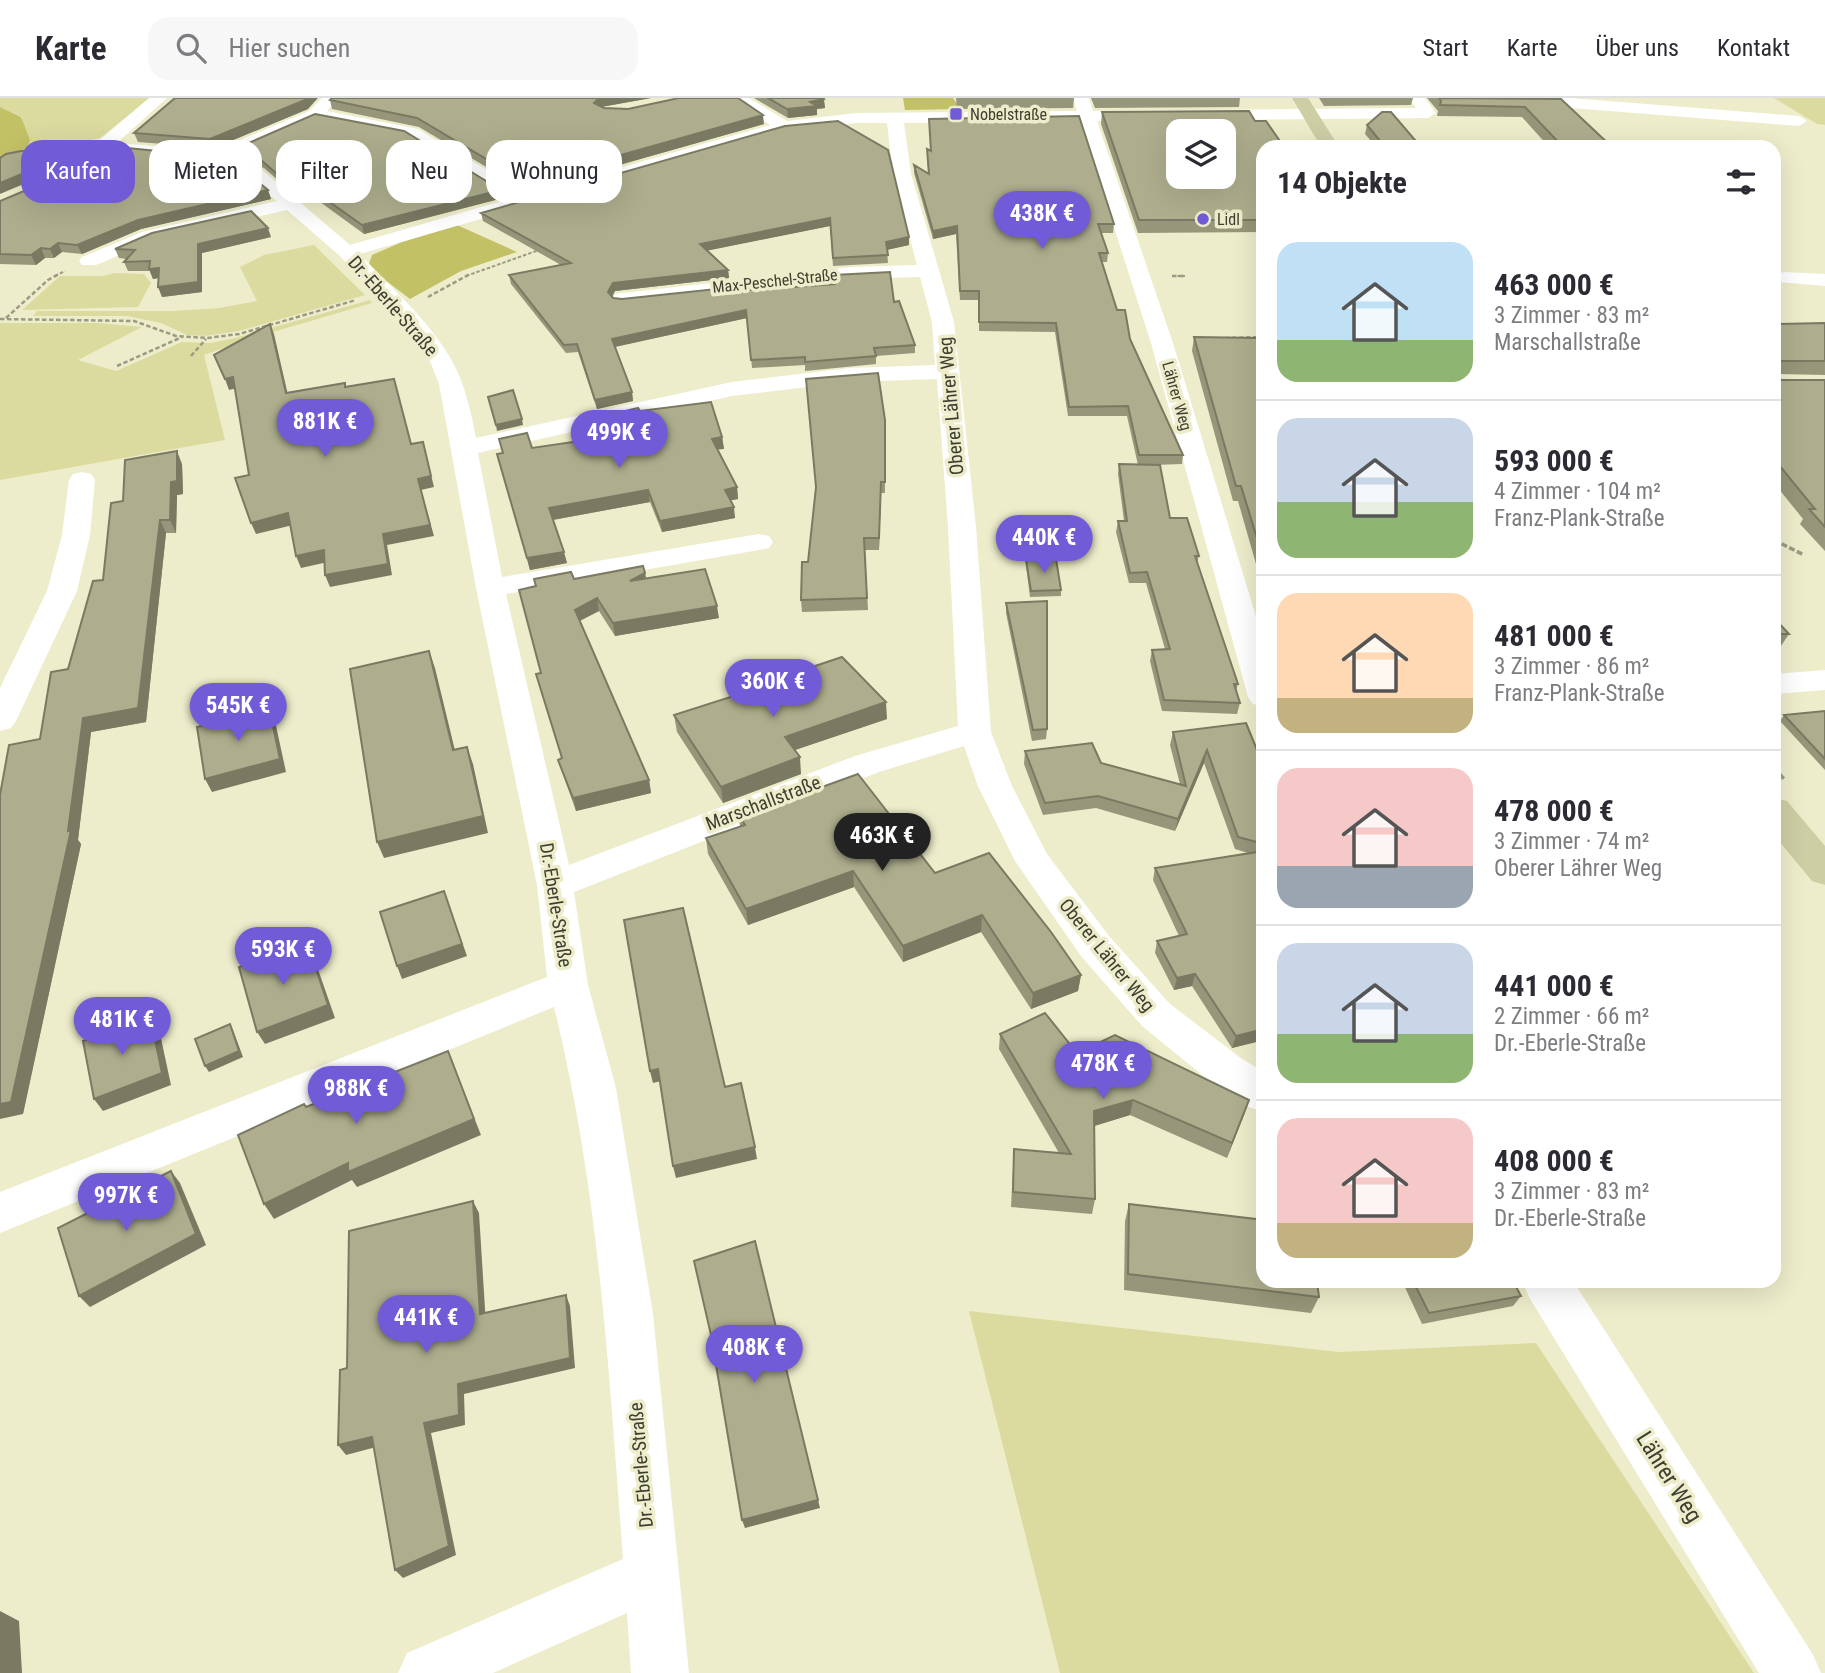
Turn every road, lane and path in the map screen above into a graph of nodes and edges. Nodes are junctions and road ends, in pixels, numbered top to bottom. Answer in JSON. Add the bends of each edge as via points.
{"nodes":[{"id":1,"x":159,"y":98,"type":"edge"},
{"id":2,"x":331,"y":98,"type":"edge"},
{"id":3,"x":738,"y":98,"type":"edge"},
{"id":4,"x":1417,"y":98,"type":"edge"},
{"id":5,"x":1509,"y":98,"type":"edge"},
{"id":6,"x":1529,"y":98,"type":"edge"},
{"id":7,"x":1760,"y":98,"type":"edge"},
{"id":8,"x":1606,"y":101,"type":"edge"},
{"id":9,"x":1305,"y":106,"type":"edge"},
{"id":10,"x":1085,"y":107,"type":"edge"},
{"id":11,"x":315,"y":114,"type":"junction"},
{"id":12,"x":895,"y":118,"type":"junction"},
{"id":13,"x":784,"y":126,"type":"junction"},
{"id":14,"x":255,"y":140,"type":"edge"},
{"id":15,"x":1326,"y":140,"type":"edge"},
{"id":16,"x":149,"y":153,"type":"edge"},
{"id":17,"x":622,"y":172,"type":"edge"},
{"id":18,"x":486,"y":176,"type":"edge"},
{"id":19,"x":262,"y":179,"type":"edge"},
{"id":20,"x":514,"y":203,"type":"edge"},
{"id":21,"x":289,"y":204,"type":"junction"},
{"id":22,"x":547,"y":247,"type":"edge"},
{"id":23,"x":346,"y":252,"type":"junction"},
{"id":24,"x":89,"y":261,"type":"joint"},
{"id":25,"x":927,"y":271,"type":"junction"},
{"id":26,"x":1784,"y":278,"type":"dead end"},
{"id":27,"x":1825,"y":280,"type":"edge"},
{"id":28,"x":623,"y":299,"type":"edge"},
{"id":29,"x":391,"y":300,"type":"junction"},
{"id":30,"x":0,"y":318,"type":"edge"},
{"id":31,"x":5,"y":318,"type":"junction"},
{"id":32,"x":183,"y":337,"type":"junction"},
{"id":33,"x":1256,"y":337,"type":"edge"},
{"id":34,"x":206,"y":338,"type":"junction"},
{"id":35,"x":1162,"y":343,"type":"junction"},
{"id":36,"x":191,"y":356,"type":"dead end"},
{"id":37,"x":117,"y":366,"type":"dead end"},
{"id":38,"x":947,"y":372,"type":"junction"},
{"id":39,"x":465,"y":448,"type":"junction"},
{"id":40,"x":82,"y":480,"type":"dead end"},
{"id":41,"x":759,"y":542,"type":"dead end"},
{"id":42,"x":1781,"y":544,"type":"edge"},
{"id":43,"x":1804,"y":555,"type":"dead end"},
{"id":44,"x":489,"y":589,"type":"junction"},
{"id":45,"x":1256,"y":669,"type":"edge"},
{"id":46,"x":1825,"y":680,"type":"edge"},
{"id":47,"x":1781,"y":683,"type":"edge"},
{"id":48,"x":0,"y":721,"type":"edge"},
{"id":49,"x":975,"y":732,"type":"junction"},
{"id":50,"x":1781,"y":818,"type":"edge"},
{"id":51,"x":1825,"y":871,"type":"edge"},
{"id":52,"x":555,"y":885,"type":"junction"},
{"id":53,"x":569,"y":985,"type":"junction"},
{"id":54,"x":1256,"y":1089,"type":"edge"},
{"id":55,"x":0,"y":1213,"type":"edge"},
{"id":56,"x":1550,"y":1288,"type":"edge"},
{"id":57,"x":650,"y":1575,"type":"junction"},
{"id":58,"x":427,"y":1673,"type":"edge"},
{"id":59,"x":660,"y":1673,"type":"edge"},
{"id":60,"x":1791,"y":1673,"type":"edge"}],
"edges":[{"from":1,"to":16,"type":"street","name":"Dr.-Eberle-Straße","via":[[92,154]]},
{"from":2,"to":11,"type":"street"},
{"from":3,"to":13,"type":"street"},
{"from":4,"to":9,"type":"street","via":[[1428,113]]},
{"from":5,"to":6,"type":"street"},
{"from":6,"to":8,"type":"street"},
{"from":7,"to":8,"type":"street","via":[[1805,125]]},
{"from":9,"to":10,"type":"street","via":[[1171,116]]},
{"from":9,"to":15,"type":"main road"},
{"from":10,"to":12,"type":"street"},
{"from":10,"to":35,"type":"street","name":"Lährer Weg"},
{"from":11,"to":14,"type":"street"},
{"from":11,"to":18,"type":"street","via":[[412,133]]},
{"from":12,"to":13,"type":"street"},
{"from":12,"to":25,"type":"street","name":"Oberer Lährer Weg","via":[[902,174]]},
{"from":13,"to":17,"type":"street"},
{"from":19,"to":21,"type":"street","name":"Dr.-Eberle-Straße"},
{"from":20,"to":23,"type":"street"},
{"from":21,"to":23,"type":"street","name":"Dr.-Eberle-Straße"},
{"from":21,"to":24,"type":"street","via":[[158,234]]},
{"from":22,"to":29,"type":"path","via":[[474,272],[426,298]]},
{"from":23,"to":29,"type":"street","name":"Dr.-Eberle-Straße"},
{"from":24,"to":31,"type":"path","via":[[53,277]]},
{"from":25,"to":28,"type":"street","name":"Max-Peschel-Straße","via":[[852,273]]},
{"from":25,"to":38,"type":"street","name":"Oberer Lährer Weg","via":[[943,322]]},
{"from":26,"to":27,"type":"street"},
{"from":29,"to":34,"type":"path"},
{"from":29,"to":39,"type":"street","name":"Dr.-Eberle-Straße","via":[[441,361],[451,384]]},
{"from":30,"to":31,"type":"path"},
{"from":31,"to":32,"type":"path","via":[[134,321]]},
{"from":32,"to":34,"type":"path"},
{"from":32,"to":37,"type":"path"},
{"from":33,"to":35,"type":"path"},
{"from":34,"to":36,"type":"path"},
{"from":35,"to":45,"type":"street","name":"Lährer Weg"},
{"from":38,"to":39,"type":"street","via":[[849,376],[732,389]]},
{"from":38,"to":49,"type":"street","name":"Oberer Lährer Weg"},
{"from":39,"to":44,"type":"street","name":"Dr.-Eberle-Straße"},
{"from":40,"to":48,"type":"street","via":[[76,535],[62,591]]},
{"from":41,"to":44,"type":"street"},
{"from":42,"to":43,"type":"path"},
{"from":44,"to":52,"type":"street","name":"Dr.-Eberle-Straße"},
{"from":46,"to":47,"type":"street"},
{"from":49,"to":52,"type":"street","name":"Marschallstraße","via":[[867,764]]},
{"from":49,"to":54,"type":"street","name":"Oberer Lährer Weg","via":[[995,786],[1033,861],[1095,947],[1156,1015]]},
{"from":50,"to":51,"type":"main road"},
{"from":52,"to":53,"type":"street","name":"Dr.-Eberle-Straße"},
{"from":53,"to":55,"type":"street"},
{"from":53,"to":57,"type":"street","name":"Dr.-Eberle-Straße","via":[[594,1088],[629,1314]]},
{"from":56,"to":60,"type":"street","name":"Lährer Weg"},
{"from":57,"to":58,"type":"street"},
{"from":57,"to":59,"type":"street","name":"Dr.-Eberle-Straße"}]}
